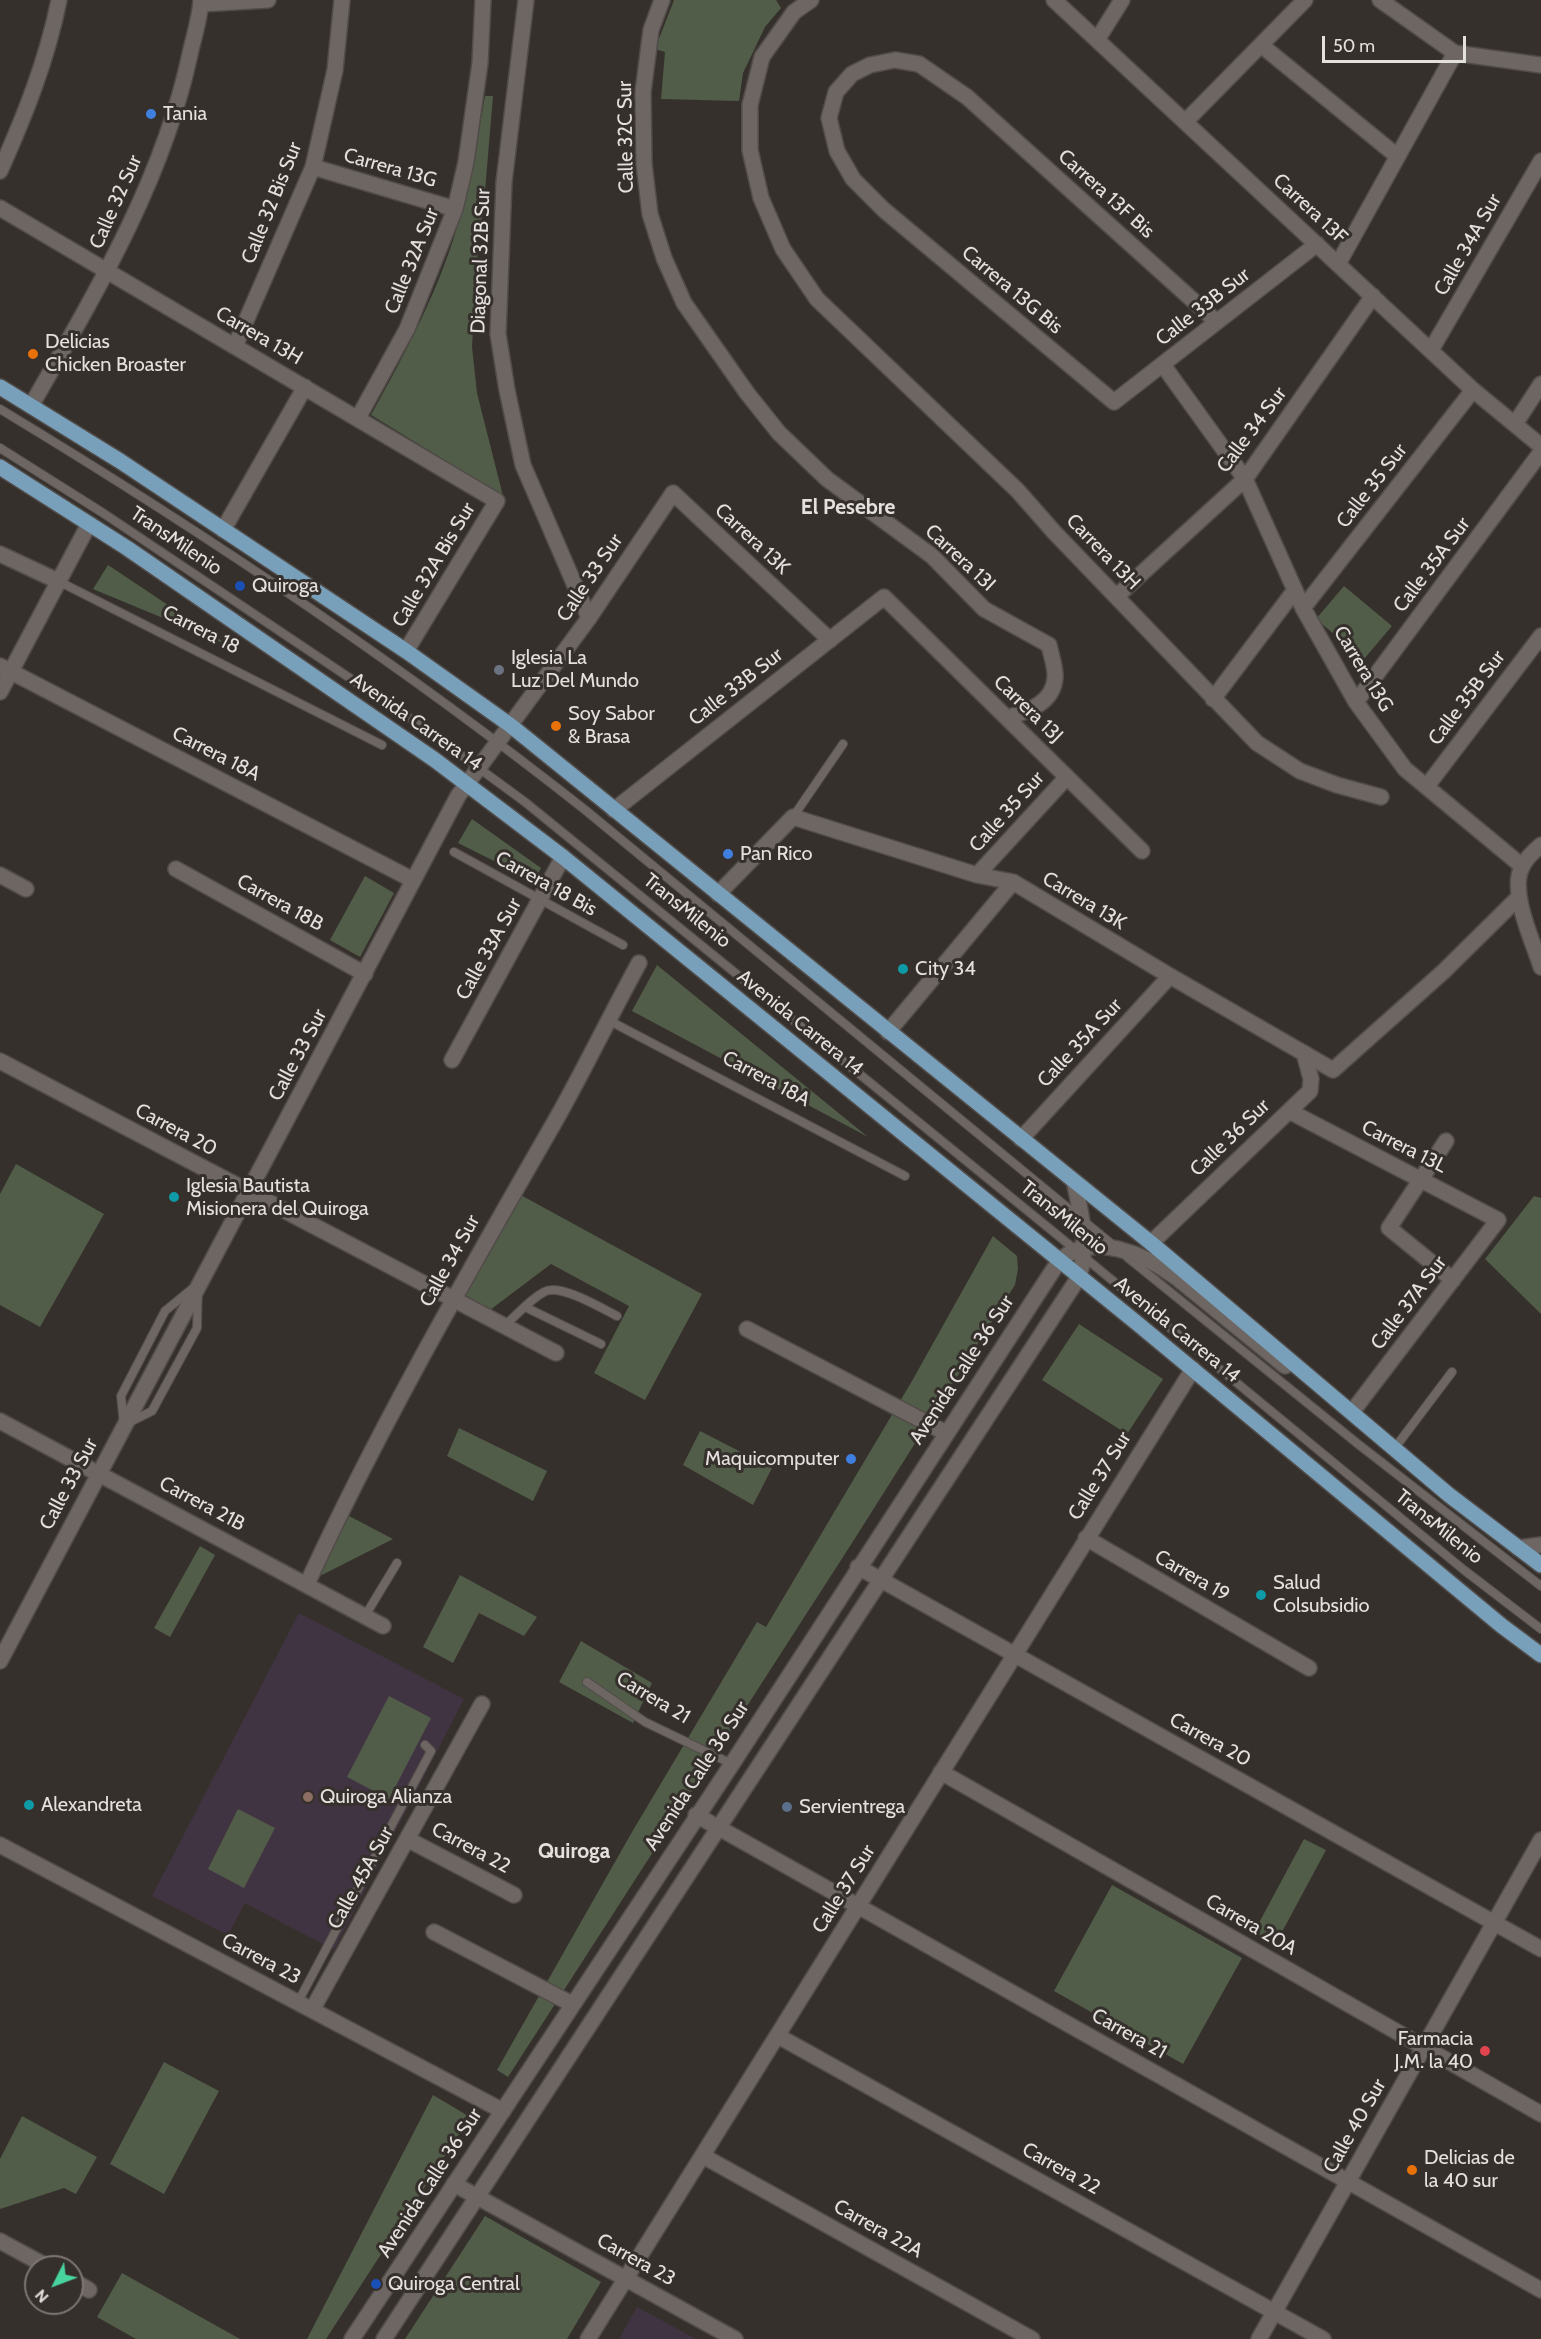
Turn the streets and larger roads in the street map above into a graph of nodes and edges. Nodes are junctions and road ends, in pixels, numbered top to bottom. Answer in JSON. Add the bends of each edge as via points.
{"nodes":[{"id":1,"x":59,"y":0,"type":"edge"},
{"id":2,"x":268,"y":0,"type":"edge"},
{"id":3,"x":342,"y":0,"type":"edge"},
{"id":4,"x":483,"y":0,"type":"edge"},
{"id":5,"x":526,"y":0,"type":"edge"},
{"id":6,"x":662,"y":0,"type":"edge"},
{"id":7,"x":811,"y":0,"type":"edge"},
{"id":8,"x":1054,"y":0,"type":"edge"},
{"id":9,"x":1122,"y":0,"type":"edge"},
{"id":10,"x":1305,"y":0,"type":"edge"},
{"id":11,"x":1380,"y":0,"type":"edge"},
{"id":12,"x":201,"y":2,"type":"edge"},
{"id":13,"x":1097,"y":40,"type":"junction"},
{"id":14,"x":1261,"y":45,"type":"junction"},
{"id":15,"x":1455,"y":54,"type":"junction"},
{"id":16,"x":1541,"y":65,"type":"edge"},
{"id":17,"x":1185,"y":122,"type":"junction"},
{"id":18,"x":1397,"y":156,"type":"junction"},
{"id":19,"x":1541,"y":161,"type":"edge"},
{"id":20,"x":313,"y":167,"type":"junction"},
{"id":21,"x":0,"y":171,"type":"edge"},
{"id":22,"x":0,"y":208,"type":"edge"},
{"id":23,"x":455,"y":209,"type":"junction"},
{"id":24,"x":884,"y":210,"type":"joint"},
{"id":25,"x":1317,"y":244,"type":"junction"},
{"id":26,"x":1338,"y":264,"type":"junction"},
{"id":27,"x":108,"y":271,"type":"junction"},
{"id":28,"x":1373,"y":296,"type":"junction"},
{"id":29,"x":1217,"y":322,"type":"junction"},
{"id":30,"x":235,"y":346,"type":"junction"},
{"id":31,"x":1431,"y":350,"type":"junction"},
{"id":32,"x":1162,"y":364,"type":"junction"},
{"id":33,"x":1541,"y":384,"type":"edge"},
{"id":34,"x":0,"y":387,"type":"edge"},
{"id":35,"x":305,"y":387,"type":"junction"},
{"id":36,"x":1473,"y":390,"type":"junction"},
{"id":37,"x":747,"y":393,"type":"joint"},
{"id":38,"x":1114,"y":402,"type":"joint"},
{"id":39,"x":32,"y":406,"type":"junction"},
{"id":40,"x":358,"y":418,"type":"junction"},
{"id":41,"x":1515,"y":424,"type":"junction"},
{"id":42,"x":1541,"y":446,"type":"edge"},
{"id":43,"x":1541,"y":452,"type":"edge"},
{"id":44,"x":0,"y":467,"type":"edge"},
{"id":45,"x":1245,"y":479,"type":"junction"},
{"id":46,"x":673,"y":493,"type":"joint"},
{"id":47,"x":497,"y":501,"type":"joint"},
{"id":48,"x":89,"y":524,"type":"junction"},
{"id":49,"x":223,"y":530,"type":"junction"},
{"id":50,"x":0,"y":554,"type":"edge"},
{"id":51,"x":60,"y":582,"type":"junction"},
{"id":52,"x":1295,"y":590,"type":"junction"},
{"id":53,"x":1117,"y":596,"type":"junction"},
{"id":54,"x":884,"y":597,"type":"joint"},
{"id":55,"x":1304,"y":608,"type":"junction"},
{"id":56,"x":589,"y":618,"type":"junction"},
{"id":57,"x":1541,"y":636,"type":"edge"},
{"id":58,"x":830,"y":640,"type":"junction"},
{"id":59,"x":406,"y":651,"type":"junction"},
{"id":60,"x":6,"y":668,"type":"edge"},
{"id":61,"x":0,"y":692,"type":"edge"},
{"id":62,"x":1213,"y":699,"type":"junction"},
{"id":63,"x":1356,"y":702,"type":"junction"},
{"id":64,"x":1006,"y":718,"type":"junction"},
{"id":65,"x":510,"y":725,"type":"junction"},
{"id":66,"x":1067,"y":777,"type":"junction"},
{"id":67,"x":467,"y":783,"type":"junction"},
{"id":68,"x":1427,"y":786,"type":"junction"},
{"id":69,"x":1381,"y":797,"type":"dead end"},
{"id":70,"x":614,"y":810,"type":"junction"},
{"id":71,"x":1541,"y":845,"type":"edge"},
{"id":72,"x":1142,"y":851,"type":"dead end"},
{"id":73,"x":563,"y":857,"type":"junction"},
{"id":74,"x":1522,"y":866,"type":"junction"},
{"id":75,"x":176,"y":869,"type":"dead end"},
{"id":76,"x":0,"y":874,"type":"edge"},
{"id":77,"x":977,"y":875,"type":"junction"},
{"id":78,"x":413,"y":880,"type":"junction"},
{"id":79,"x":1013,"y":882,"type":"junction"},
{"id":80,"x":26,"y":889,"type":"dead end"},
{"id":81,"x":718,"y":894,"type":"junction"},
{"id":82,"x":1519,"y":897,"type":"junction"},
{"id":83,"x":639,"y":963,"type":"dead end"},
{"id":84,"x":1541,"y":967,"type":"edge"},
{"id":85,"x":364,"y":974,"type":"junction"},
{"id":86,"x":1170,"y":976,"type":"junction"},
{"id":87,"x":888,"y":1032,"type":"junction"},
{"id":88,"x":1304,"y":1053,"type":"junction"},
{"id":89,"x":452,"y":1060,"type":"dead end"},
{"id":90,"x":0,"y":1061,"type":"edge"},
{"id":91,"x":1289,"y":1111,"type":"junction"},
{"id":92,"x":1021,"y":1139,"type":"junction"},
{"id":93,"x":1446,"y":1141,"type":"dead end"},
{"id":94,"x":1420,"y":1179,"type":"junction"},
{"id":95,"x":1074,"y":1180,"type":"junction"},
{"id":96,"x":249,"y":1192,"type":"junction"},
{"id":97,"x":1498,"y":1220,"type":"joint"},
{"id":98,"x":1151,"y":1243,"type":"junction"},
{"id":99,"x":1081,"y":1251,"type":"junction"},
{"id":100,"x":1059,"y":1261,"type":"junction"},
{"id":101,"x":1079,"y":1277,"type":"junction"},
{"id":102,"x":1453,"y":1280,"type":"junction"},
{"id":103,"x":453,"y":1299,"type":"junction"},
{"id":104,"x":747,"y":1329,"type":"dead end"},
{"id":105,"x":556,"y":1353,"type":"dead end"},
{"id":106,"x":1193,"y":1369,"type":"junction"},
{"id":107,"x":1352,"y":1412,"type":"junction"},
{"id":108,"x":0,"y":1421,"type":"edge"},
{"id":109,"x":946,"y":1432,"type":"junction"},
{"id":110,"x":99,"y":1473,"type":"junction"},
{"id":111,"x":1086,"y":1538,"type":"junction"},
{"id":112,"x":1541,"y":1545,"type":"edge"},
{"id":113,"x":1518,"y":1548,"type":"junction"},
{"id":114,"x":1541,"y":1565,"type":"edge"},
{"id":115,"x":858,"y":1567,"type":"junction"},
{"id":116,"x":881,"y":1580,"type":"junction"},
{"id":117,"x":307,"y":1584,"type":"junction"},
{"id":118,"x":383,"y":1626,"type":"dead end"},
{"id":119,"x":1014,"y":1654,"type":"junction"},
{"id":120,"x":1541,"y":1655,"type":"edge"},
{"id":121,"x":0,"y":1661,"type":"edge"},
{"id":122,"x":1309,"y":1668,"type":"dead end"},
{"id":123,"x":482,"y":1704,"type":"dead end"},
{"id":124,"x":941,"y":1772,"type":"junction"},
{"id":125,"x":696,"y":1815,"type":"junction"},
{"id":126,"x":718,"y":1828,"type":"junction"},
{"id":127,"x":407,"y":1839,"type":"junction"},
{"id":128,"x":1541,"y":1840,"type":"edge"},
{"id":129,"x":0,"y":1845,"type":"edge"},
{"id":130,"x":514,"y":1895,"type":"dead end"},
{"id":131,"x":859,"y":1906,"type":"junction"},
{"id":132,"x":1494,"y":1923,"type":"junction"},
{"id":133,"x":434,"y":1932,"type":"dead end"},
{"id":134,"x":1541,"y":1949,"type":"edge"},
{"id":135,"x":572,"y":2004,"type":"junction"},
{"id":136,"x":312,"y":2010,"type":"junction"},
{"id":137,"x":778,"y":2036,"type":"junction"},
{"id":138,"x":1424,"y":2047,"type":"junction"},
{"id":139,"x":503,"y":2111,"type":"junction"},
{"id":140,"x":1541,"y":2114,"type":"edge"},
{"id":141,"x":703,"y":2156,"type":"junction"},
{"id":142,"x":1348,"y":2181,"type":"junction"},
{"id":143,"x":454,"y":2184,"type":"junction"},
{"id":144,"x":477,"y":2196,"type":"junction"},
{"id":145,"x":0,"y":2241,"type":"edge"},
{"id":146,"x":26,"y":2255,"type":"edge"},
{"id":147,"x":626,"y":2278,"type":"junction"},
{"id":148,"x":84,"y":2287,"type":"edge"},
{"id":149,"x":89,"y":2290,"type":"dead end"},
{"id":150,"x":1541,"y":2290,"type":"edge"},
{"id":151,"x":1274,"y":2312,"type":"junction"},
{"id":152,"x":352,"y":2339,"type":"edge"},
{"id":153,"x":384,"y":2339,"type":"edge"},
{"id":154,"x":588,"y":2339,"type":"edge"},
{"id":155,"x":735,"y":2339,"type":"edge"},
{"id":156,"x":1032,"y":2339,"type":"edge"},
{"id":157,"x":1259,"y":2339,"type":"edge"},
{"id":158,"x":1323,"y":2339,"type":"edge"}],
"edges":[{"from":1,"to":21,"type":"street","via":[[51,38]]},
{"from":2,"to":12,"type":"street"},
{"from":3,"to":20,"type":"street","name":"Calle 32 Bis Sur","via":[[335,70]]},
{"from":4,"to":23,"type":"street","name":"Calle 32A Sur","via":[[479,74]]},
{"from":5,"to":56,"type":"street","name":"Diagonal 32B Sur","via":[[504,182],[498,334],[524,465]]},
{"from":6,"to":37,"type":"street","name":"Calle 32C Sur","via":[[651,30],[643,92],[644,164],[650,213],[684,303]]},
{"from":7,"to":53,"type":"street","name":"Carrera 13H","via":[[794,12],[762,57],[750,105],[750,150],[761,198],[783,249],[817,299],[1018,491]]},
{"from":8,"to":13,"type":"street","name":"Carrera 13F"},
{"from":9,"to":13,"type":"street"},
{"from":10,"to":14,"type":"street"},
{"from":11,"to":15,"type":"street"},
{"from":12,"to":27,"type":"street","name":"Calle 32 Sur","via":[[182,92],[164,144]]},
{"from":13,"to":17,"type":"street","name":"Carrera 13F"},
{"from":14,"to":17,"type":"street"},
{"from":14,"to":18,"type":"street"},
{"from":15,"to":16,"type":"street"},
{"from":15,"to":18,"type":"street"},
{"from":17,"to":25,"type":"street","name":"Carrera 13F"},
{"from":18,"to":26,"type":"street"},
{"from":19,"to":31,"type":"street","name":"Calle 34A Sur"},
{"from":20,"to":23,"type":"street","name":"Carrera 13G"},
{"from":20,"to":30,"type":"street","name":"Calle 32 Bis Sur"},
{"from":22,"to":27,"type":"street","name":"Carrera 13H"},
{"from":23,"to":40,"type":"street","name":"Calle 32A Sur","via":[[407,330]]},
{"from":24,"to":29,"type":"street","name":"Carrera 13F Bis","via":[[853,179],[837,151],[829,118],[836,92],[852,74],[895,60],[919,64],[967,98]]},
{"from":24,"to":38,"type":"street","name":"Carrera 13G Bis"},
{"from":25,"to":26,"type":"street","name":"Carrera 13F"},
{"from":25,"to":29,"type":"street","name":"Calle 33B Sur"},
{"from":26,"to":28,"type":"street","name":"Carrera 13F"},
{"from":27,"to":30,"type":"street","name":"Carrera 13H"},
{"from":27,"to":39,"type":"street","name":"Calle 32 Sur"},
{"from":28,"to":31,"type":"street","name":"Carrera 13F"},
{"from":28,"to":45,"type":"street","name":"Calle 34 Sur"},
{"from":29,"to":32,"type":"street","name":"Calle 33B Sur"},
{"from":30,"to":35,"type":"street","name":"Carrera 13H"},
{"from":31,"to":36,"type":"street","name":"Carrera 13F"},
{"from":32,"to":38,"type":"street","name":"Calle 33B Sur"},
{"from":32,"to":45,"type":"street","name":"Carrera 13G"},
{"from":33,"to":41,"type":"street"},
{"from":34,"to":39,"type":"main road"},
{"from":35,"to":40,"type":"street","name":"Carrera 13H"},
{"from":35,"to":49,"type":"street"},
{"from":36,"to":41,"type":"street","name":"Carrera 13F"},
{"from":36,"to":55,"type":"street","name":"Calle 35 Sur"},
{"from":37,"to":64,"type":"street","name":"Carrera 13I","via":[[779,433],[827,479],[932,556],[984,609],[1049,645],[1056,677],[1050,695],[1034,708]]},
{"from":39,"to":49,"type":"main road"},
{"from":40,"to":47,"type":"street","name":"Carrera 13H"},
{"from":41,"to":42,"type":"street","name":"Carrera 13F"},
{"from":43,"to":63,"type":"street","name":"Calle 35A Sur"},
{"from":44,"to":48,"type":"main road","name":"Avenida Carrera 14"},
{"from":45,"to":52,"type":"street","name":"Carrera 13G"},
{"from":45,"to":53,"type":"street","name":"Calle 34 Sur"},
{"from":46,"to":56,"type":"street","name":"Calle 33 Sur"},
{"from":46,"to":58,"type":"street","name":"Carrera 13K"},
{"from":47,"to":59,"type":"street","name":"Calle 32A Bis Sur"},
{"from":48,"to":51,"type":"street"},
{"from":48,"to":67,"type":"main road","name":"Avenida Carrera 14"},
{"from":49,"to":59,"type":"main road"},
{"from":50,"to":51,"type":"street","name":"Carrera 18"},
{"from":51,"to":60,"type":"street"},
{"from":52,"to":55,"type":"street","name":"Carrera 13G"},
{"from":52,"to":62,"type":"street"},
{"from":53,"to":62,"type":"street","name":"Carrera 13H"},
{"from":54,"to":58,"type":"street","name":"Calle 33B Sur"},
{"from":54,"to":64,"type":"street","name":"Carrera 13J"},
{"from":55,"to":63,"type":"street","name":"Carrera 13G"},
{"from":56,"to":65,"type":"street","name":"Calle 33 Sur"},
{"from":57,"to":68,"type":"street","name":"Calle 35B Sur"},
{"from":58,"to":70,"type":"street","name":"Calle 33B Sur"},
{"from":59,"to":65,"type":"main road"},
{"from":60,"to":61,"type":"street"},
{"from":60,"to":78,"type":"street","name":"Carrera 18A"},
{"from":62,"to":69,"type":"street","name":"Carrera 13H","via":[[1257,744],[1300,771]]},
{"from":63,"to":68,"type":"street","name":"Carrera 13G","via":[[1405,769]]},
{"from":64,"to":66,"type":"street","name":"Carrera 13J"},
{"from":65,"to":67,"type":"street","name":"Calle 33 Sur"},
{"from":65,"to":70,"type":"main road"},
{"from":66,"to":72,"type":"street","name":"Carrera 13J"},
{"from":66,"to":77,"type":"street","name":"Calle 35 Sur"},
{"from":67,"to":73,"type":"main road","name":"Avenida Carrera 14"},
{"from":67,"to":78,"type":"street","name":"Calle 33 Sur"},
{"from":68,"to":74,"type":"street","name":"Carrera 13G"},
{"from":70,"to":81,"type":"main road"},
{"from":71,"to":74,"type":"street"},
{"from":73,"to":89,"type":"street","name":"Calle 33A Sur"},
{"from":73,"to":100,"type":"main road","name":"Avenida Carrera 14"},
{"from":74,"to":82,"type":"street","via":[[1517,884]]},
{"from":75,"to":85,"type":"street","name":"Carrera 18B"},
{"from":76,"to":80,"type":"street"},
{"from":77,"to":79,"type":"street","name":"Carrera 13K"},
{"from":77,"to":81,"type":"street","name":"Carrera 13K","via":[[793,817]]},
{"from":78,"to":85,"type":"street","name":"Calle 33 Sur"},
{"from":79,"to":86,"type":"street","name":"Carrera 13K"},
{"from":79,"to":87,"type":"street"},
{"from":81,"to":87,"type":"main road"},
{"from":82,"to":84,"type":"street"},
{"from":82,"to":88,"type":"street","name":"Carrera 13K","via":[[1443,972],[1333,1070]]},
{"from":83,"to":103,"type":"street","name":"Calle 34 Sur","via":[[560,1113]]},
{"from":85,"to":96,"type":"street","name":"Calle 33 Sur"},
{"from":86,"to":88,"type":"street","name":"Carrera 13K"},
{"from":86,"to":92,"type":"street","name":"Calle 35A Sur"},
{"from":87,"to":92,"type":"main road"},
{"from":88,"to":91,"type":"street","name":"Calle 36 Sur","via":[[1310,1092]]},
{"from":90,"to":96,"type":"street","name":"Carrera 20"},
{"from":91,"to":94,"type":"street","name":"Carrera 13L"},
{"from":91,"to":98,"type":"street","name":"Calle 36 Sur"},
{"from":92,"to":95,"type":"main road"},
{"from":93,"to":94,"type":"street"},
{"from":94,"to":97,"type":"street","name":"Carrera 13L"},
{"from":94,"to":102,"type":"street","via":[[1389,1228]]},
{"from":95,"to":98,"type":"main road"},
{"from":95,"to":99,"type":"street","via":[[1083,1222]]},
{"from":96,"to":103,"type":"street","name":"Carrera 20"},
{"from":96,"to":110,"type":"street","name":"Calle 33 Sur"},
{"from":97,"to":102,"type":"street","name":"Calle 37A Sur"},
{"from":98,"to":107,"type":"main road"},
{"from":99,"to":100,"type":"street","name":"Avenida Calle 36 Sur"},
{"from":99,"to":101,"type":"street"},
{"from":99,"to":107,"type":"street","via":[[1117,1249],[1168,1271],[1289,1368]]},
{"from":100,"to":101,"type":"main road","name":"Avenida Carrera 14"},
{"from":100,"to":109,"type":"street","name":"Avenida Calle 36 Sur"},
{"from":101,"to":106,"type":"main road","name":"Avenida Carrera 14"},
{"from":101,"to":116,"type":"street"},
{"from":102,"to":107,"type":"street","name":"Calle 37A Sur"},
{"from":103,"to":105,"type":"street","name":"Carrera 20"},
{"from":103,"to":117,"type":"street","name":"Calle 34 Sur","via":[[340,1511]]},
{"from":104,"to":109,"type":"street"},
{"from":106,"to":111,"type":"street","name":"Calle 37 Sur"},
{"from":106,"to":120,"type":"main road","name":"Avenida Carrera 14"},
{"from":107,"to":113,"type":"main road"},
{"from":108,"to":110,"type":"street","name":"Carrera 21B"},
{"from":109,"to":115,"type":"street","name":"Avenida Calle 36 Sur"},
{"from":110,"to":117,"type":"street","name":"Carrera 21B"},
{"from":110,"to":121,"type":"street","name":"Calle 33 Sur"},
{"from":111,"to":119,"type":"street","name":"Calle 37 Sur"},
{"from":111,"to":122,"type":"street","name":"Carrera 19"},
{"from":112,"to":113,"type":"street"},
{"from":113,"to":114,"type":"main road"},
{"from":115,"to":116,"type":"street","name":"Carrera 20"},
{"from":115,"to":125,"type":"street","name":"Avenida Calle 36 Sur"},
{"from":116,"to":119,"type":"street","name":"Carrera 20"},
{"from":116,"to":126,"type":"street"},
{"from":117,"to":118,"type":"street","name":"Carrera 21B"},
{"from":119,"to":124,"type":"street","name":"Calle 37 Sur"},
{"from":119,"to":132,"type":"street","name":"Carrera 20"},
{"from":123,"to":127,"type":"street","name":"Calle 45A Sur"},
{"from":124,"to":131,"type":"street","name":"Calle 37 Sur"},
{"from":124,"to":138,"type":"street","name":"Carrera 20A"},
{"from":125,"to":126,"type":"street","name":"Carrera 21"},
{"from":125,"to":135,"type":"street","name":"Avenida Calle 36 Sur"},
{"from":126,"to":131,"type":"street","name":"Carrera 21"},
{"from":126,"to":144,"type":"street"},
{"from":127,"to":130,"type":"street","name":"Carrera 22"},
{"from":127,"to":136,"type":"street","name":"Calle 45A Sur"},
{"from":128,"to":132,"type":"street","name":"Calle 40 Sur"},
{"from":129,"to":136,"type":"street","name":"Carrera 23"},
{"from":131,"to":137,"type":"street","name":"Calle 37 Sur"},
{"from":131,"to":142,"type":"street","name":"Carrera 21"},
{"from":132,"to":134,"type":"street","name":"Carrera 20"},
{"from":132,"to":138,"type":"street","name":"Calle 40 Sur"},
{"from":133,"to":135,"type":"street"},
{"from":135,"to":139,"type":"street","name":"Avenida Calle 36 Sur"},
{"from":136,"to":139,"type":"street","name":"Carrera 23"},
{"from":137,"to":141,"type":"street","name":"Calle 37 Sur"},
{"from":137,"to":151,"type":"street","name":"Carrera 22"},
{"from":138,"to":140,"type":"street","name":"Carrera 20A"},
{"from":138,"to":142,"type":"street","name":"Calle 40 Sur"},
{"from":139,"to":143,"type":"street","name":"Avenida Calle 36 Sur"},
{"from":141,"to":147,"type":"street","name":"Calle 37 Sur"},
{"from":141,"to":156,"type":"street","name":"Carrera 22A"},
{"from":142,"to":150,"type":"street","name":"Carrera 21"},
{"from":142,"to":151,"type":"street","name":"Calle 40 Sur"},
{"from":143,"to":144,"type":"street","name":"Carrera 23"},
{"from":143,"to":152,"type":"street","name":"Avenida Calle 36 Sur"},
{"from":144,"to":147,"type":"street","name":"Carrera 23"},
{"from":144,"to":153,"type":"street"},
{"from":145,"to":146,"type":"street"},
{"from":147,"to":154,"type":"street","name":"Calle 37 Sur"},
{"from":147,"to":155,"type":"street","name":"Carrera 23"},
{"from":148,"to":149,"type":"street"},
{"from":151,"to":157,"type":"street","name":"Calle 40 Sur"},
{"from":151,"to":158,"type":"street","name":"Carrera 22"}]}
